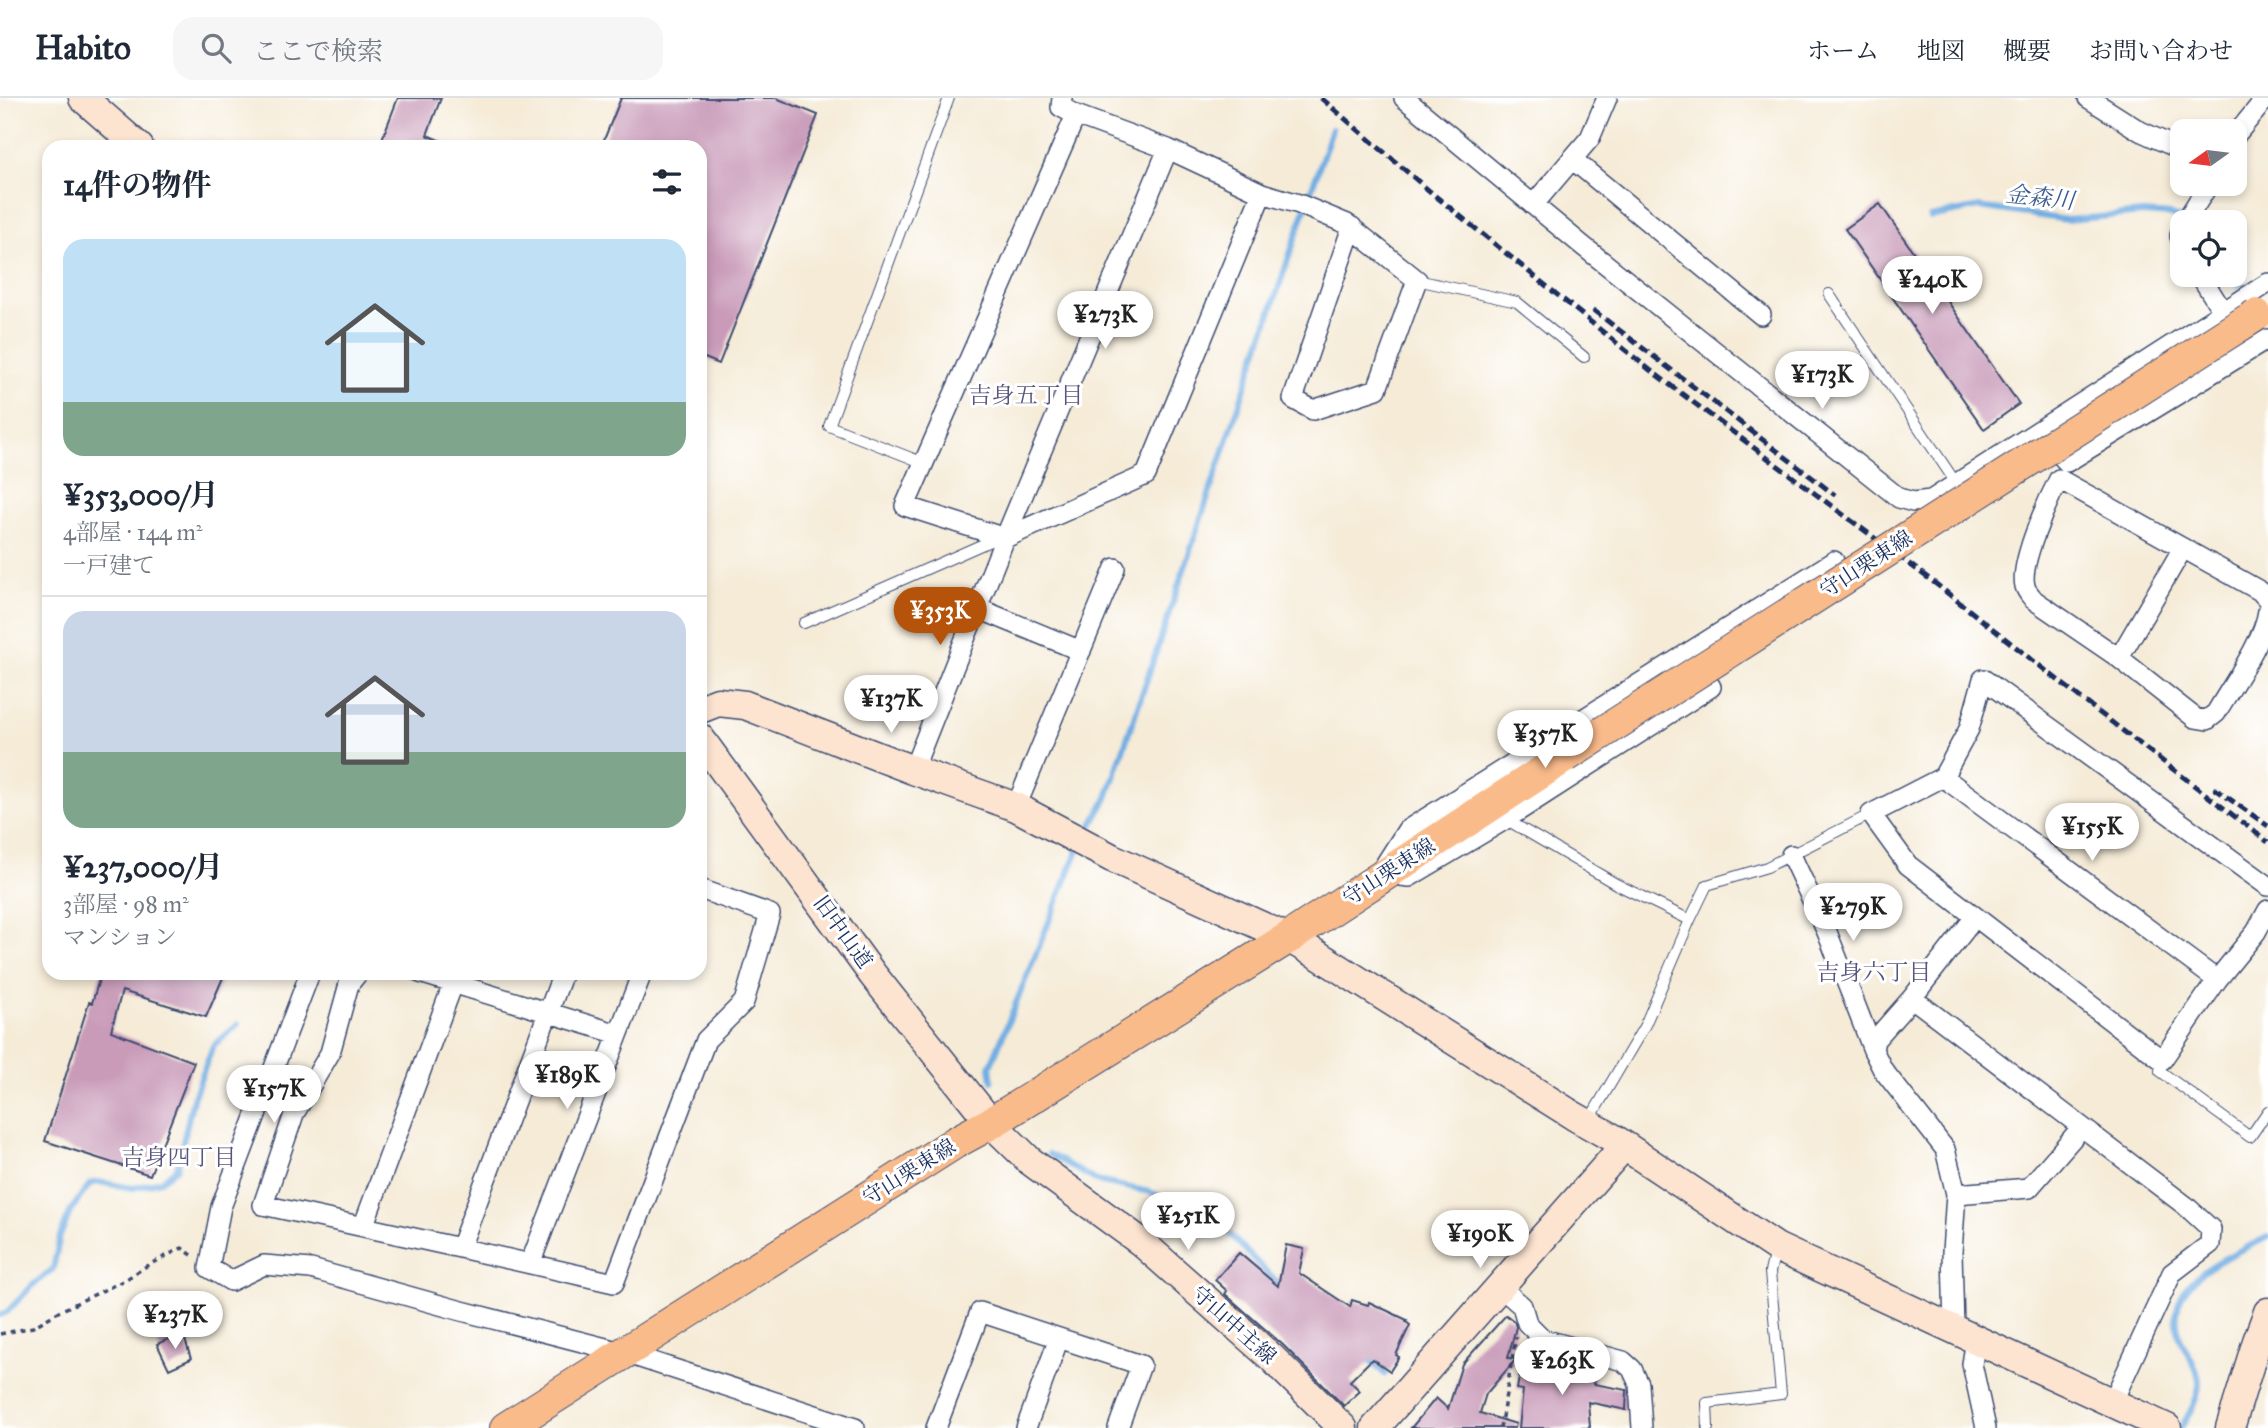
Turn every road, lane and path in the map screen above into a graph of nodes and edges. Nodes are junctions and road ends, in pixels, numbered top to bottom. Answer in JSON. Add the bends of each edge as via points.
{"nodes":[{"id":1,"x":83,"y":98,"type":"edge"},
{"id":2,"x":950,"y":98,"type":"edge"},
{"id":3,"x":1062,"y":98,"type":"edge"},
{"id":4,"x":1404,"y":98,"type":"edge"},
{"id":5,"x":2088,"y":98,"type":"edge"},
{"id":6,"x":2266,"y":98,"type":"edge"},
{"id":7,"x":1604,"y":99,"type":"edge"},
{"id":8,"x":1076,"y":115,"type":"junction"},
{"id":9,"x":2247,"y":121,"type":"edge"},
{"id":10,"x":131,"y":140,"type":"edge"},
{"id":11,"x":2170,"y":145,"type":"edge"},
{"id":12,"x":1168,"y":149,"type":"junction"},
{"id":13,"x":1572,"y":159,"type":"junction"},
{"id":14,"x":1262,"y":193,"type":"junction"},
{"id":15,"x":1533,"y":205,"type":"junction"},
{"id":16,"x":1352,"y":227,"type":"junction"},
{"id":17,"x":1418,"y":280,"type":"junction"},
{"id":18,"x":2268,"y":283,"type":"edge"},
{"id":19,"x":2208,"y":287,"type":"edge"},
{"id":20,"x":1829,"y":294,"type":"dead end"},
{"id":21,"x":2224,"y":312,"type":"junction"},
{"id":22,"x":1761,"y":315,"type":"dead end"},
{"id":23,"x":2261,"y":320,"type":"edge"},
{"id":24,"x":1584,"y":358,"type":"dead end"},
{"id":25,"x":2038,"y":431,"type":"junction"},
{"id":26,"x":924,"y":463,"type":"junction"},
{"id":27,"x":2063,"y":471,"type":"junction"},
{"id":28,"x":1956,"y":484,"type":"junction"},
{"id":29,"x":1003,"y":537,"type":"junction"},
{"id":30,"x":2183,"y":548,"type":"junction"},
{"id":31,"x":1834,"y":561,"type":"dead end"},
{"id":32,"x":1115,"y":568,"type":"dead end"},
{"id":33,"x":2268,"y":600,"type":"edge"},
{"id":34,"x":977,"y":608,"type":"junction"},
{"id":35,"x":2268,"y":611,"type":"edge"},
{"id":36,"x":804,"y":623,"type":"dead end"},
{"id":37,"x":2264,"y":640,"type":"edge"},
{"id":38,"x":1081,"y":651,"type":"junction"},
{"id":39,"x":1689,"y":653,"type":"junction"},
{"id":40,"x":2119,"y":658,"type":"junction"},
{"id":41,"x":707,"y":706,"type":"edge"},
{"id":42,"x":707,"y":748,"type":"edge"},
{"id":43,"x":913,"y":770,"type":"junction"},
{"id":44,"x":1943,"y":777,"type":"junction"},
{"id":45,"x":1016,"y":807,"type":"junction"},
{"id":46,"x":1871,"y":814,"type":"junction"},
{"id":47,"x":1506,"y":819,"type":"junction"},
{"id":48,"x":1791,"y":855,"type":"junction"},
{"id":49,"x":1379,"y":878,"type":"junction"},
{"id":50,"x":2268,"y":886,"type":"edge"},
{"id":51,"x":707,"y":892,"type":"edge"},
{"id":52,"x":2268,"y":910,"type":"edge"},
{"id":53,"x":1975,"y":917,"type":"junction"},
{"id":54,"x":1690,"y":920,"type":"junction"},
{"id":55,"x":1288,"y":937,"type":"junction"},
{"id":56,"x":2262,"y":937,"type":"edge"},
{"id":57,"x":307,"y":980,"type":"edge"},
{"id":58,"x":352,"y":980,"type":"edge"},
{"id":59,"x":441,"y":980,"type":"edge"},
{"id":60,"x":560,"y":980,"type":"edge"},
{"id":61,"x":639,"y":980,"type":"edge"},
{"id":62,"x":2217,"y":981,"type":"junction"},
{"id":63,"x":453,"y":984,"type":"junction"},
{"id":64,"x":1912,"y":998,"type":"junction"},
{"id":65,"x":547,"y":1012,"type":"junction"},
{"id":66,"x":618,"y":1034,"type":"junction"},
{"id":67,"x":1873,"y":1050,"type":"junction"},
{"id":68,"x":2162,"y":1060,"type":"junction"},
{"id":69,"x":2268,"y":1111,"type":"edge"},
{"id":70,"x":991,"y":1123,"type":"junction"},
{"id":71,"x":1587,"y":1124,"type":"junction"},
{"id":72,"x":2082,"y":1127,"type":"junction"},
{"id":73,"x":1623,"y":1146,"type":"junction"},
{"id":74,"x":1956,"y":1194,"type":"junction"},
{"id":75,"x":363,"y":1227,"type":"junction"},
{"id":76,"x":1776,"y":1247,"type":"junction"},
{"id":77,"x":460,"y":1248,"type":"junction"},
{"id":78,"x":530,"y":1264,"type":"junction"},
{"id":79,"x":209,"y":1268,"type":"junction"},
{"id":80,"x":1499,"y":1286,"type":"junction"},
{"id":81,"x":2268,"y":1312,"type":"edge"},
{"id":82,"x":1527,"y":1323,"type":"junction"},
{"id":83,"x":0,"y":1334,"type":"edge"},
{"id":84,"x":1965,"y":1334,"type":"junction"},
{"id":85,"x":1059,"y":1338,"type":"junction"},
{"id":86,"x":625,"y":1353,"type":"junction"},
{"id":87,"x":2112,"y":1403,"type":"junction"},
{"id":88,"x":2166,"y":1427,"type":"edge"},
{"id":89,"x":506,"y":1428,"type":"edge"},
{"id":90,"x":855,"y":1428,"type":"edge"},
{"id":91,"x":936,"y":1428,"type":"edge"},
{"id":92,"x":1026,"y":1428,"type":"edge"},
{"id":93,"x":1118,"y":1428,"type":"edge"},
{"id":94,"x":1343,"y":1428,"type":"edge"},
{"id":95,"x":1375,"y":1428,"type":"edge"},
{"id":96,"x":1500,"y":1428,"type":"edge"},
{"id":97,"x":1642,"y":1428,"type":"edge"},
{"id":98,"x":1708,"y":1428,"type":"edge"},
{"id":99,"x":1986,"y":1428,"type":"edge"},
{"id":100,"x":2230,"y":1428,"type":"edge"}],
"edges":[{"from":1,"to":10,"type":"street"},
{"from":2,"to":26,"type":"lane","via":[[829,426]]},
{"from":3,"to":8,"type":"street","via":[[1061,107]]},
{"from":4,"to":15,"type":"street"},
{"from":5,"to":11,"type":"street"},
{"from":6,"to":9,"type":"street"},
{"from":7,"to":13,"type":"street","via":[[1590,138]]},
{"from":8,"to":12,"type":"street"},
{"from":8,"to":26,"type":"street"},
{"from":12,"to":14,"type":"street"},
{"from":12,"to":29,"type":"street"},
{"from":13,"to":15,"type":"street"},
{"from":13,"to":22,"type":"street"},
{"from":14,"to":16,"type":"street"},
{"from":14,"to":29,"type":"street","via":[[1146,475]]},
{"from":15,"to":28,"type":"street","via":[[1899,498],[1931,500]]},
{"from":16,"to":17,"type":"street"},
{"from":16,"to":17,"type":"street","via":[[1293,399],[1313,410],[1377,389]]},
{"from":17,"to":24,"type":"lane","via":[[1517,302]]},
{"from":18,"to":23,"type":"street"},
{"from":19,"to":21,"type":"street"},
{"from":20,"to":28,"type":"lane"},
{"from":21,"to":23,"type":"street"},
{"from":21,"to":23,"type":"street"},
{"from":21,"to":25,"type":"street"},
{"from":23,"to":27,"type":"street"},
{"from":23,"to":49,"type":"main road","name":"守山栗東線","bridge":true},
{"from":25,"to":27,"type":"street"},
{"from":25,"to":28,"type":"street"},
{"from":26,"to":29,"type":"street","via":[[905,506]]},
{"from":27,"to":30,"type":"street"},
{"from":27,"to":40,"type":"street","via":[[2024,568],[2025,588],[2034,600]]},
{"from":29,"to":34,"type":"street"},
{"from":29,"to":36,"type":"lane"},
{"from":30,"to":33,"type":"street","via":[[2260,590]]},
{"from":30,"to":40,"type":"street"},
{"from":31,"to":39,"type":"street"},
{"from":32,"to":38,"type":"street"},
{"from":34,"to":38,"type":"street"},
{"from":34,"to":43,"type":"street"},
{"from":35,"to":37,"type":"street"},
{"from":37,"to":40,"type":"street","via":[[2207,720],[2195,718]]},
{"from":38,"to":45,"type":"street"},
{"from":39,"to":47,"type":"street","via":[[1711,687]]},
{"from":39,"to":49,"type":"street","via":[[1407,830]]},
{"from":41,"to":43,"type":"street","via":[[718,702],[745,705]]},
{"from":42,"to":70,"type":"street","name":"旧中山道","via":[[873,975]]},
{"from":43,"to":45,"type":"street"},
{"from":44,"to":46,"type":"street"},
{"from":44,"to":50,"type":"street","via":[[1969,729],[1983,679]]},
{"from":44,"to":62,"type":"street"},
{"from":45,"to":55,"type":"street","via":[[1112,858]]},
{"from":46,"to":48,"type":"lane"},
{"from":46,"to":53,"type":"street","via":[[1908,865]]},
{"from":47,"to":49,"type":"street","via":[[1409,877]]},
{"from":47,"to":54,"type":"lane","via":[[1616,884]]},
{"from":48,"to":54,"type":"lane","via":[[1707,886]]},
{"from":48,"to":67,"type":"street"},
{"from":49,"to":55,"type":"main road","name":"守山栗東線"},
{"from":51,"to":78,"type":"street","via":[[770,914],[744,1002],[706,1040],[614,1283]]},
{"from":52,"to":56,"type":"street"},
{"from":53,"to":64,"type":"street"},
{"from":53,"to":68,"type":"street"},
{"from":54,"to":71,"type":"lane","via":[[1645,1025]]},
{"from":55,"to":70,"type":"main road","name":"守山栗東線"},
{"from":55,"to":71,"type":"street"},
{"from":56,"to":62,"type":"street"},
{"from":57,"to":79,"type":"street","via":[[221,1207]]},
{"from":58,"to":75,"type":"street","via":[[330,1053],[294,1114],[263,1205]]},
{"from":59,"to":63,"type":"street"},
{"from":60,"to":65,"type":"street"},
{"from":61,"to":66,"type":"street"},
{"from":62,"to":68,"type":"street"},
{"from":63,"to":65,"type":"street"},
{"from":63,"to":75,"type":"street"},
{"from":64,"to":67,"type":"street","via":[[1875,1040]]},
{"from":64,"to":72,"type":"street"},
{"from":65,"to":66,"type":"street"},
{"from":65,"to":77,"type":"street"},
{"from":66,"to":78,"type":"street"},
{"from":67,"to":74,"type":"street","via":[[1882,1070],[1945,1149]]},
{"from":68,"to":69,"type":"lane","via":[[2160,1072],[2250,1137]]},
{"from":70,"to":86,"type":"main road","name":"守山栗東線"},
{"from":70,"to":94,"type":"street","name":"守山中主線","via":[[1030,1161],[1151,1251]]},
{"from":71,"to":73,"type":"street"},
{"from":72,"to":74,"type":"street","via":[[2029,1188]]},
{"from":72,"to":87,"type":"street","via":[[2211,1229],[2210,1244],[2172,1273]]},
{"from":73,"to":76,"type":"street"},
{"from":73,"to":80,"type":"street"},
{"from":74,"to":84,"type":"street","via":[[1952,1252]]},
{"from":75,"to":77,"type":"street"},
{"from":76,"to":84,"type":"street"},
{"from":76,"to":98,"type":"lane","via":[[1770,1272],[1782,1394],[1707,1403]]},
{"from":77,"to":78,"type":"street"},
{"from":79,"to":83,"type":"path","via":[[182,1248],[33,1327]]},
{"from":79,"to":86,"type":"street","via":[[231,1281],[264,1265],[311,1269]]},
{"from":80,"to":82,"type":"street","via":[[1522,1306]]},
{"from":80,"to":95,"type":"street"},
{"from":81,"to":100,"type":"street"},
{"from":82,"to":96,"type":"path","via":[[1518,1328]]},
{"from":82,"to":97,"type":"street","via":[[1543,1339],[1623,1361],[1632,1368],[1639,1384]]},
{"from":84,"to":87,"type":"street"},
{"from":84,"to":99,"type":"street"},
{"from":85,"to":91,"type":"street","via":[[980,1312]]},
{"from":85,"to":92,"type":"street"},
{"from":85,"to":93,"type":"street","via":[[1141,1365]]},
{"from":86,"to":89,"type":"main road","name":"守山栗東線"},
{"from":86,"to":90,"type":"street"},
{"from":87,"to":88,"type":"street"}]}
